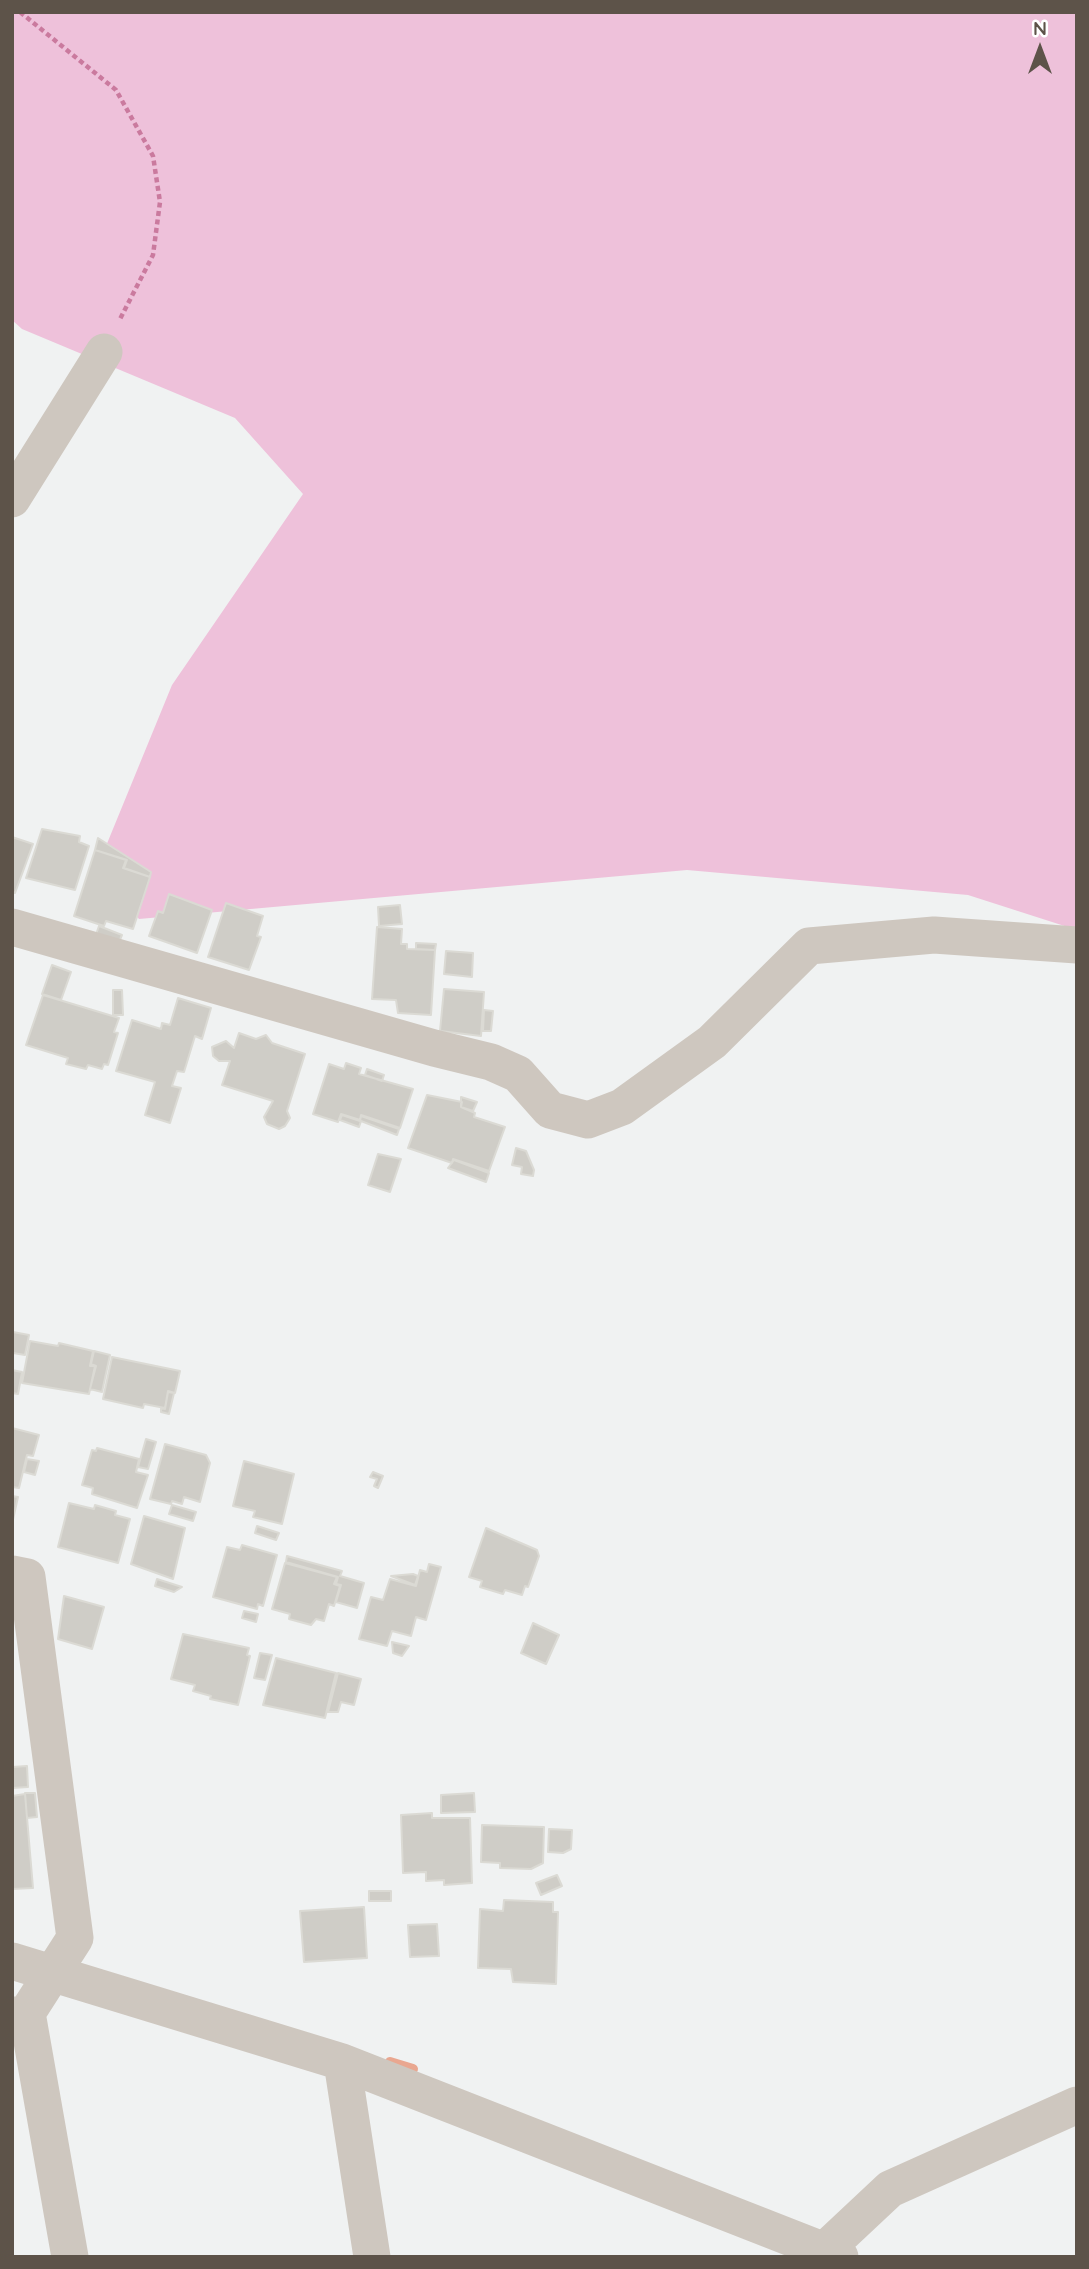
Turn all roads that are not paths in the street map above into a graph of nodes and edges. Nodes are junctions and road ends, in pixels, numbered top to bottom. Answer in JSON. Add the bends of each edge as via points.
{"nodes":[{"id":1,"x":104,"y":352,"type":"road end"},
{"id":2,"x":12,"y":499,"type":"edge"},
{"id":3,"x":12,"y":927,"type":"edge"},
{"id":4,"x":1077,"y":945,"type":"edge"},
{"id":5,"x":12,"y":1574,"type":"edge"},
{"id":6,"x":12,"y":1961,"type":"edge"},
{"id":7,"x":54,"y":1975,"type":"junction"},
{"id":8,"x":20,"y":2015,"type":"edge"},
{"id":9,"x":342,"y":2062,"type":"junction"},
{"id":10,"x":1077,"y":2105,"type":"edge"},
{"id":11,"x":833,"y":2253,"type":"edge"},
{"id":12,"x":70,"y":2257,"type":"edge"},
{"id":13,"x":372,"y":2257,"type":"edge"}],
"edges":[{"from":1,"to":2,"type":"street"},
{"from":3,"to":4,"type":"street","via":[[491,1062],[518,1074],[550,1110],[588,1120],[622,1107],[712,1042],[808,946],[934,935]]},
{"from":5,"to":7,"type":"street","via":[[27,1577],[75,1938]]},
{"from":6,"to":7,"type":"street"},
{"from":7,"to":8,"type":"street"},
{"from":7,"to":9,"type":"street"},
{"from":8,"to":12,"type":"street"},
{"from":9,"to":11,"type":"street"},
{"from":9,"to":13,"type":"street"},
{"from":10,"to":11,"type":"street","via":[[890,2189]]}]}
